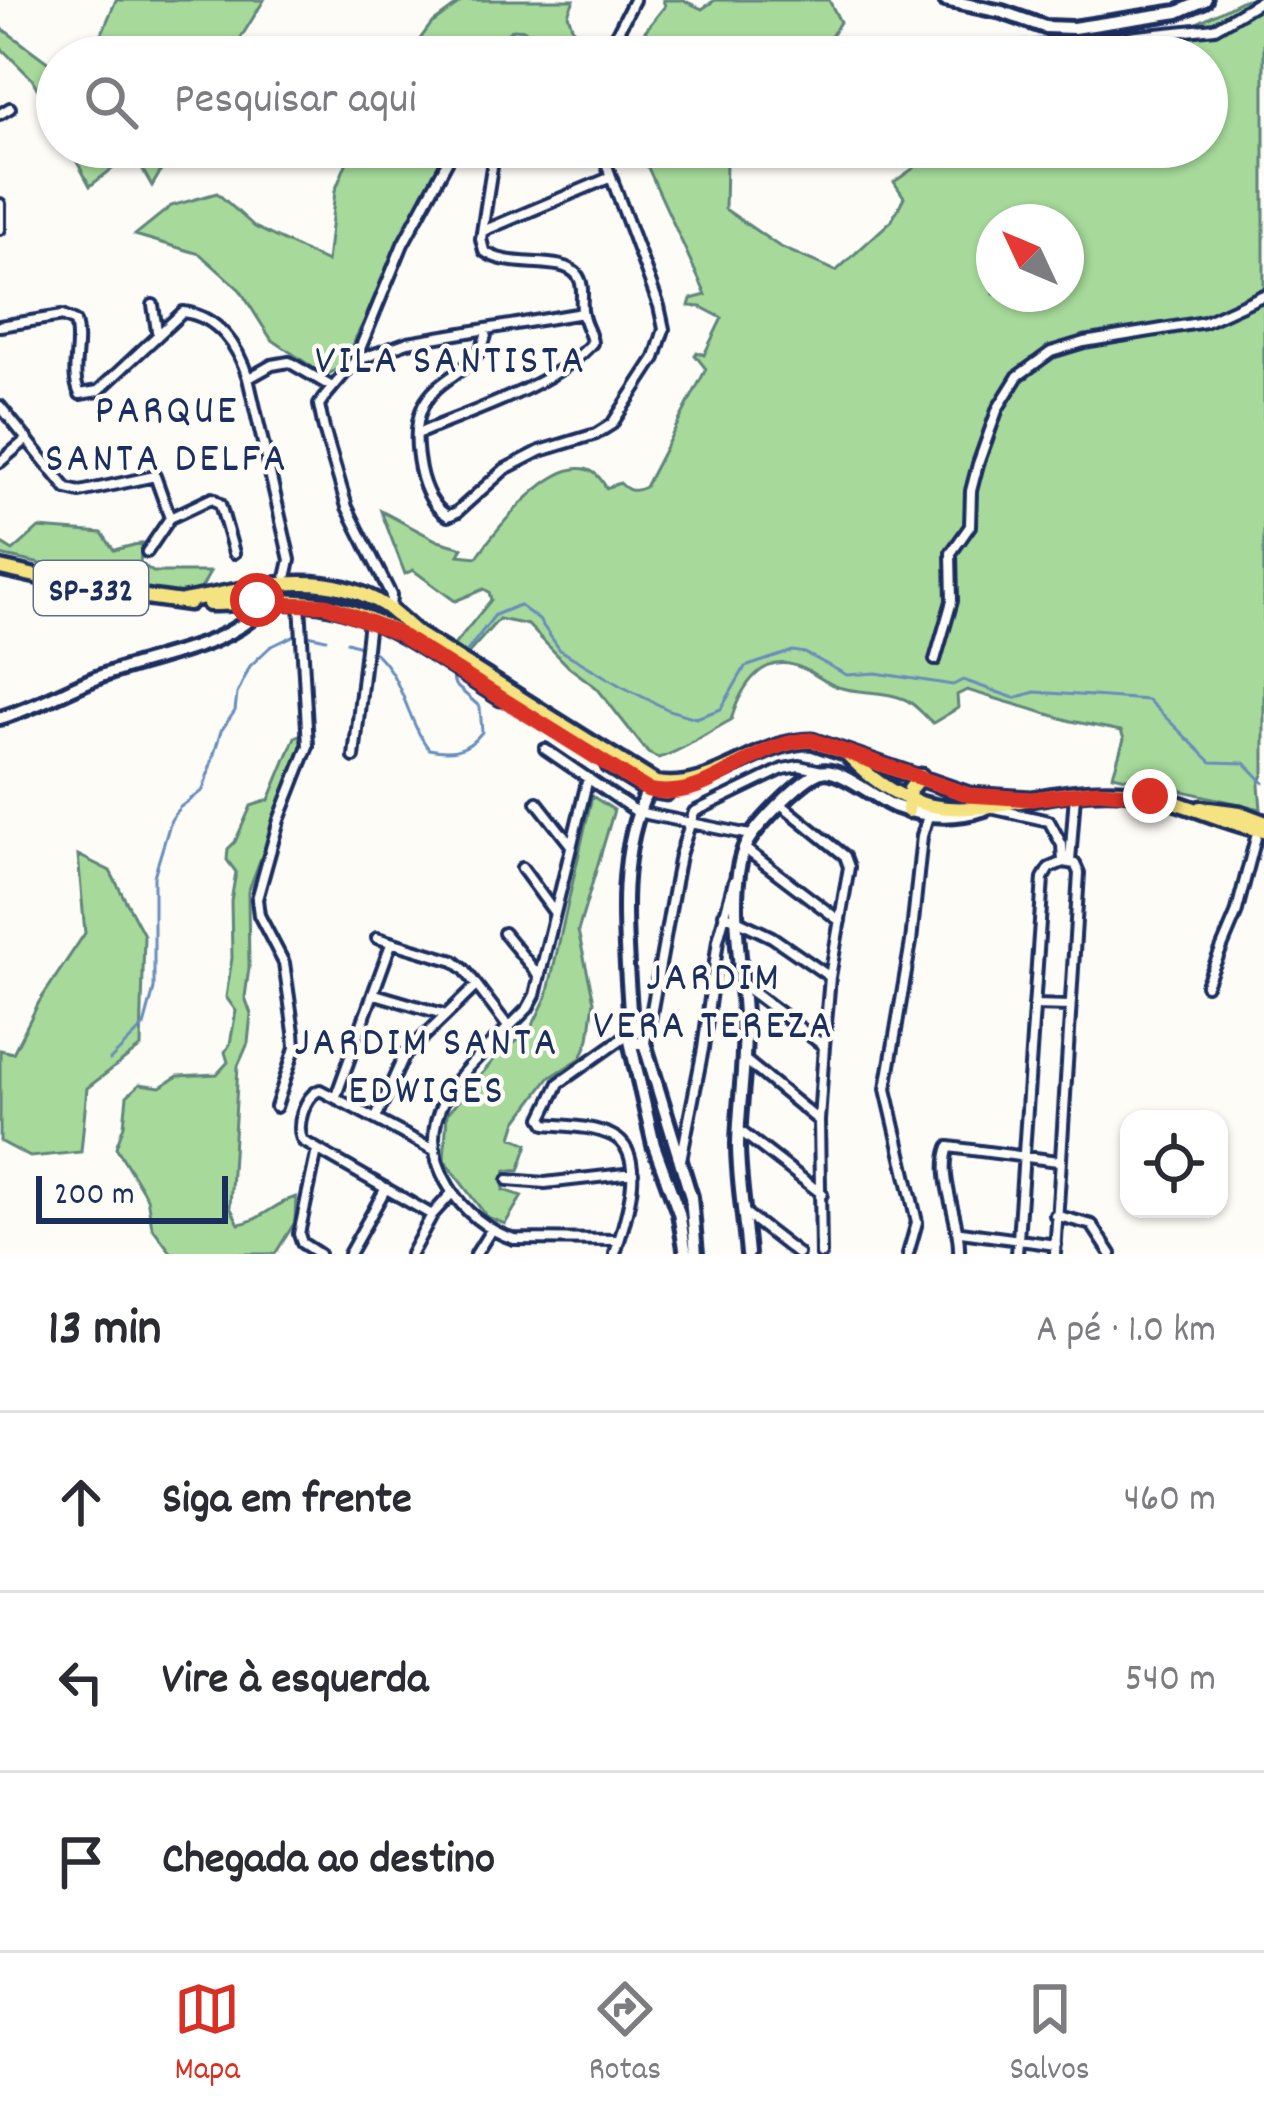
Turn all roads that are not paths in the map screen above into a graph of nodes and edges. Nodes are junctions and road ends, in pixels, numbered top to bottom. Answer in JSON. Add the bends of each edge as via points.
{"nodes":[{"id":1,"x":634,"y":0,"type":"edge"},
{"id":2,"x":945,"y":0,"type":"edge"},
{"id":3,"x":1205,"y":0,"type":"edge"},
{"id":4,"x":1262,"y":0,"type":"edge"},
{"id":5,"x":616,"y":36,"type":"edge"},
{"id":6,"x":1138,"y":36,"type":"edge"},
{"id":7,"x":444,"y":168,"type":"edge"},
{"id":8,"x":492,"y":168,"type":"edge"},
{"id":9,"x":606,"y":168,"type":"edge"},
{"id":10,"x":609,"y":178,"type":"junction"},
{"id":11,"x":0,"y":204,"type":"edge"},
{"id":12,"x":0,"y":229,"type":"edge"},
{"id":13,"x":482,"y":232,"type":"junction"},
{"id":14,"x":1264,"y":295,"type":"edge"},
{"id":15,"x":153,"y":305,"type":"dead end"},
{"id":16,"x":582,"y":313,"type":"junction"},
{"id":17,"x":0,"y":326,"type":"edge"},
{"id":18,"x":487,"y":329,"type":"junction"},
{"id":19,"x":156,"y":333,"type":"junction"},
{"id":20,"x":356,"y":361,"type":"junction"},
{"id":21,"x":248,"y":379,"type":"junction"},
{"id":22,"x":332,"y":387,"type":"junction"},
{"id":23,"x":0,"y":406,"type":"edge"},
{"id":24,"x":417,"y":434,"type":"junction"},
{"id":25,"x":27,"y":440,"type":"junction"},
{"id":26,"x":0,"y":462,"type":"edge"},
{"id":27,"x":170,"y":518,"type":"junction"},
{"id":28,"x":147,"y":552,"type":"dead end"},
{"id":29,"x":234,"y":553,"type":"dead end"},
{"id":30,"x":0,"y":568,"type":"edge"},
{"id":31,"x":285,"y":582,"type":"junction"},
{"id":32,"x":183,"y":601,"type":"junction"},
{"id":33,"x":300,"y":602,"type":"junction"},
{"id":34,"x":258,"y":604,"type":"junction"},
{"id":35,"x":390,"y":610,"type":"junction"},
{"id":36,"x":373,"y":623,"type":"junction"},
{"id":37,"x":935,"y":660,"type":"dead end"},
{"id":38,"x":0,"y":718,"type":"edge"},
{"id":39,"x":545,"y":749,"type":"dead end"},
{"id":40,"x":847,"y":754,"type":"junction"},
{"id":41,"x":354,"y":757,"type":"dead end"},
{"id":42,"x":749,"y":760,"type":"junction"},
{"id":43,"x":823,"y":771,"type":"junction"},
{"id":44,"x":921,"y":776,"type":"junction"},
{"id":45,"x":588,"y":778,"type":"junction"},
{"id":46,"x":943,"y":787,"type":"junction"},
{"id":47,"x":648,"y":790,"type":"junction"},
{"id":48,"x":1075,"y":794,"type":"junction"},
{"id":49,"x":1032,"y":799,"type":"junction"},
{"id":50,"x":537,"y":802,"type":"dead end"},
{"id":51,"x":782,"y":805,"type":"junction"},
{"id":52,"x":908,"y":805,"type":"junction"},
{"id":53,"x":988,"y":808,"type":"junction"},
{"id":54,"x":637,"y":812,"type":"junction"},
{"id":55,"x":932,"y":812,"type":"junction"},
{"id":56,"x":688,"y":823,"type":"junction"},
{"id":57,"x":1262,"y":828,"type":"edge"},
{"id":58,"x":750,"y":835,"type":"junction"},
{"id":59,"x":571,"y":845,"type":"junction"},
{"id":60,"x":744,"y":848,"type":"junction"},
{"id":61,"x":740,"y":862,"type":"junction"},
{"id":62,"x":1066,"y":862,"type":"junction"},
{"id":63,"x":522,"y":868,"type":"dead end"},
{"id":64,"x":554,"y":914,"type":"junction"},
{"id":65,"x":724,"y":914,"type":"junction"},
{"id":66,"x":737,"y":917,"type":"junction"},
{"id":67,"x":840,"y":921,"type":"junction"},
{"id":68,"x":505,"y":934,"type":"dead end"},
{"id":69,"x":377,"y":938,"type":"dead end"},
{"id":70,"x":391,"y":944,"type":"junction"},
{"id":71,"x":540,"y":977,"type":"junction"},
{"id":72,"x":830,"y":977,"type":"junction"},
{"id":73,"x":742,"y":984,"type":"junction"},
{"id":74,"x":1206,"y":985,"type":"dead end"},
{"id":75,"x":476,"y":986,"type":"junction"},
{"id":76,"x":375,"y":994,"type":"junction"},
{"id":77,"x":1034,"y":1005,"type":"junction"},
{"id":78,"x":1070,"y":1006,"type":"junction"},
{"id":79,"x":443,"y":1014,"type":"junction"},
{"id":80,"x":508,"y":1028,"type":"junction"},
{"id":81,"x":636,"y":1036,"type":"junction"},
{"id":82,"x":824,"y":1046,"type":"junction"},
{"id":83,"x":745,"y":1060,"type":"junction"},
{"id":84,"x":336,"y":1096,"type":"junction"},
{"id":85,"x":276,"y":1107,"type":"dead end"},
{"id":86,"x":376,"y":1118,"type":"junction"},
{"id":87,"x":819,"y":1121,"type":"junction"},
{"id":88,"x":739,"y":1130,"type":"junction"},
{"id":89,"x":432,"y":1149,"type":"junction"},
{"id":90,"x":317,"y":1150,"type":"junction"},
{"id":91,"x":1025,"y":1159,"type":"junction"},
{"id":92,"x":681,"y":1160,"type":"junction"},
{"id":93,"x":1058,"y":1161,"type":"junction"},
{"id":94,"x":632,"y":1173,"type":"junction"},
{"id":95,"x":508,"y":1180,"type":"dead end"},
{"id":96,"x":386,"y":1188,"type":"junction"},
{"id":97,"x":452,"y":1193,"type":"junction"},
{"id":98,"x":822,"y":1194,"type":"junction"},
{"id":99,"x":745,"y":1214,"type":"junction"},
{"id":100,"x":432,"y":1215,"type":"junction"},
{"id":101,"x":1055,"y":1216,"type":"junction"},
{"id":102,"x":491,"y":1230,"type":"junction"},
{"id":103,"x":961,"y":1232,"type":"junction"},
{"id":104,"x":514,"y":1239,"type":"junction"},
{"id":105,"x":620,"y":1240,"type":"junction"},
{"id":106,"x":1018,"y":1240,"type":"junction"},
{"id":107,"x":1055,"y":1249,"type":"edge"},
{"id":108,"x":319,"y":1254,"type":"edge"},
{"id":109,"x":350,"y":1254,"type":"edge"},
{"id":110,"x":411,"y":1254,"type":"edge"},
{"id":111,"x":476,"y":1254,"type":"edge"},
{"id":112,"x":511,"y":1254,"type":"edge"},
{"id":113,"x":615,"y":1254,"type":"edge"},
{"id":114,"x":686,"y":1254,"type":"edge"},
{"id":115,"x":696,"y":1254,"type":"edge"},
{"id":116,"x":748,"y":1254,"type":"edge"},
{"id":117,"x":798,"y":1254,"type":"edge"},
{"id":118,"x":821,"y":1254,"type":"edge"},
{"id":119,"x":908,"y":1254,"type":"edge"},
{"id":120,"x":959,"y":1254,"type":"edge"},
{"id":121,"x":1017,"y":1254,"type":"edge"},
{"id":122,"x":1111,"y":1254,"type":"edge"}],
"edges":[{"from":1,"to":5,"type":"street"},
{"from":2,"to":3,"type":"street","via":[[1059,28],[1178,12]]},
{"from":4,"to":6,"type":"street","via":[[1215,28]]},
{"from":7,"to":20,"type":"street"},
{"from":8,"to":13,"type":"street"},
{"from":9,"to":10,"type":"street"},
{"from":10,"to":13,"type":"street"},
{"from":10,"to":24,"type":"street","via":[[664,329],[620,414],[596,434],[505,469],[448,516],[424,484]]},
{"from":11,"to":12,"type":"street"},
{"from":13,"to":16,"type":"street","via":[[494,258],[577,275]]},
{"from":14,"to":37,"type":"street","via":[[1204,322],[1051,352],[1018,376],[979,464],[970,526],[951,553],[952,601]]},
{"from":15,"to":19,"type":"street"},
{"from":16,"to":18,"type":"street"},
{"from":16,"to":24,"type":"street","via":[[592,340],[580,355]]},
{"from":17,"to":19,"type":"street","via":[[62,316],[75,322],[75,382],[87,396]]},
{"from":18,"to":20,"type":"street","via":[[409,341]]},
{"from":18,"to":24,"type":"street","via":[[475,359],[431,392]]},
{"from":19,"to":21,"type":"street","via":[[183,312],[200,314],[222,331]]},
{"from":20,"to":22,"type":"street"},
{"from":21,"to":22,"type":"street","via":[[290,362]]},
{"from":21,"to":31,"type":"street","via":[[290,560]]},
{"from":22,"to":35,"type":"street","via":[[319,405],[324,429],[346,508],[391,595]]},
{"from":23,"to":25,"type":"street"},
{"from":25,"to":26,"type":"street"},
{"from":25,"to":27,"type":"street","via":[[72,491],[157,477]]},
{"from":27,"to":28,"type":"street"},
{"from":27,"to":29,"type":"street","via":[[215,499]]},
{"from":30,"to":32,"type":"main road","number":"SP-332"},
{"from":31,"to":34,"type":"main road","number":"SP-332"},
{"from":31,"to":35,"type":"main road","number":"SP-332","via":[[340,586]]},
{"from":32,"to":34,"type":"main road","number":"SP-332"},
{"from":32,"to":34,"type":"main road","number":"SP-332"},
{"from":33,"to":34,"type":"main road","number":"SP-332"},
{"from":33,"to":36,"type":"main road","number":"SP-332"},
{"from":33,"to":85,"type":"street","via":[[308,746],[257,898],[284,963],[296,1048]]},
{"from":34,"to":38,"type":"street","via":[[206,646],[129,666]]},
{"from":35,"to":36,"type":"main road","via":[[387,620]]},
{"from":35,"to":42,"type":"main road","number":"SP-332","via":[[656,783],[687,783]]},
{"from":36,"to":41,"type":"street"},
{"from":36,"to":47,"type":"main road","number":"SP-332"},
{"from":39,"to":45,"type":"street"},
{"from":40,"to":42,"type":"main road","number":"SP-332","via":[[797,740]]},
{"from":40,"to":44,"type":"main road","number":"SP-332"},
{"from":40,"to":52,"type":"main road","number":"SP-332"},
{"from":42,"to":47,"type":"main road","number":"SP-332","via":[[690,790]]},
{"from":43,"to":51,"type":"street"},
{"from":43,"to":52,"type":"street","via":[[884,802]]},
{"from":43,"to":56,"type":"street","via":[[784,770],[700,807]]},
{"from":44,"to":46,"type":"main road","number":"SP-332"},
{"from":44,"to":52,"type":"main road"},
{"from":45,"to":54,"type":"street"},
{"from":45,"to":59,"type":"street"},
{"from":46,"to":49,"type":"main road","number":"SP-332"},
{"from":46,"to":55,"type":"main road"},
{"from":47,"to":54,"type":"street"},
{"from":48,"to":49,"type":"main road","number":"SP-332"},
{"from":48,"to":57,"type":"main road","number":"SP-332","via":[[1125,791],[1216,808]]},
{"from":48,"to":62,"type":"street"},
{"from":49,"to":53,"type":"main road","number":"SP-332"},
{"from":50,"to":59,"type":"street"},
{"from":51,"to":58,"type":"street"},
{"from":51,"to":67,"type":"street","via":[[845,856]]},
{"from":52,"to":55,"type":"main road","number":"SP-332"},
{"from":53,"to":55,"type":"main road","number":"SP-332"},
{"from":53,"to":62,"type":"street","via":[[1049,821]]},
{"from":54,"to":56,"type":"street"},
{"from":54,"to":81,"type":"street","via":[[626,889]]},
{"from":55,"to":119,"type":"street","via":[[886,1089],[916,1222]]},
{"from":56,"to":58,"type":"street"},
{"from":56,"to":81,"type":"street"},
{"from":57,"to":74,"type":"street"},
{"from":58,"to":60,"type":"street"},
{"from":59,"to":64,"type":"street"},
{"from":60,"to":61,"type":"street"},
{"from":60,"to":67,"type":"street"},
{"from":61,"to":65,"type":"street"},
{"from":61,"to":66,"type":"street"},
{"from":62,"to":77,"type":"street","via":[[1043,878]]},
{"from":62,"to":78,"type":"street","via":[[1079,873]]},
{"from":63,"to":64,"type":"street"},
{"from":64,"to":71,"type":"street"},
{"from":65,"to":66,"type":"street"},
{"from":65,"to":92,"type":"street"},
{"from":66,"to":72,"type":"street"},
{"from":66,"to":73,"type":"street"},
{"from":67,"to":72,"type":"street"},
{"from":68,"to":71,"type":"street"},
{"from":69,"to":70,"type":"street"},
{"from":70,"to":75,"type":"street","via":[[443,955]]},
{"from":70,"to":76,"type":"street"},
{"from":71,"to":80,"type":"street","via":[[528,1008]]},
{"from":72,"to":82,"type":"street"},
{"from":73,"to":82,"type":"street"},
{"from":73,"to":83,"type":"street"},
{"from":75,"to":79,"type":"street"},
{"from":75,"to":80,"type":"street"},
{"from":76,"to":79,"type":"street"},
{"from":76,"to":84,"type":"street"},
{"from":77,"to":78,"type":"street"},
{"from":77,"to":91,"type":"street"},
{"from":78,"to":93,"type":"street"},
{"from":79,"to":86,"type":"street","via":[[404,1056]]},
{"from":80,"to":89,"type":"street","via":[[438,1108]]},
{"from":81,"to":92,"type":"street"},
{"from":81,"to":94,"type":"street","via":[[559,1083],[542,1118],[612,1136],[629,1152]]},
{"from":81,"to":114,"type":"street","via":[[654,1145]]},
{"from":82,"to":87,"type":"street"},
{"from":83,"to":87,"type":"street"},
{"from":83,"to":88,"type":"street"},
{"from":84,"to":86,"type":"street"},
{"from":84,"to":90,"type":"street","via":[[316,1091],[307,1102],[299,1135]]},
{"from":86,"to":89,"type":"street"},
{"from":87,"to":98,"type":"street"},
{"from":88,"to":98,"type":"street"},
{"from":88,"to":99,"type":"street"},
{"from":89,"to":97,"type":"street"},
{"from":90,"to":96,"type":"street"},
{"from":90,"to":108,"type":"street","via":[[299,1238]]},
{"from":91,"to":93,"type":"street"},
{"from":91,"to":103,"type":"street","via":[[952,1146],[946,1172]]},
{"from":91,"to":106,"type":"street"},
{"from":92,"to":115,"type":"street"},
{"from":93,"to":101,"type":"street"},
{"from":94,"to":95,"type":"street","via":[[544,1184]]},
{"from":94,"to":105,"type":"street"},
{"from":96,"to":100,"type":"street"},
{"from":96,"to":109,"type":"street"},
{"from":97,"to":100,"type":"street"},
{"from":97,"to":102,"type":"street"},
{"from":98,"to":118,"type":"street"},
{"from":99,"to":116,"type":"street"},
{"from":99,"to":117,"type":"street"},
{"from":100,"to":110,"type":"street"},
{"from":101,"to":107,"type":"street"},
{"from":101,"to":122,"type":"street","via":[[1092,1225]]},
{"from":102,"to":104,"type":"street"},
{"from":102,"to":111,"type":"street"},
{"from":103,"to":106,"type":"street"},
{"from":103,"to":120,"type":"street"},
{"from":104,"to":105,"type":"street"},
{"from":104,"to":112,"type":"street"},
{"from":105,"to":113,"type":"street"},
{"from":106,"to":107,"type":"street"},
{"from":106,"to":121,"type":"street"}]}
